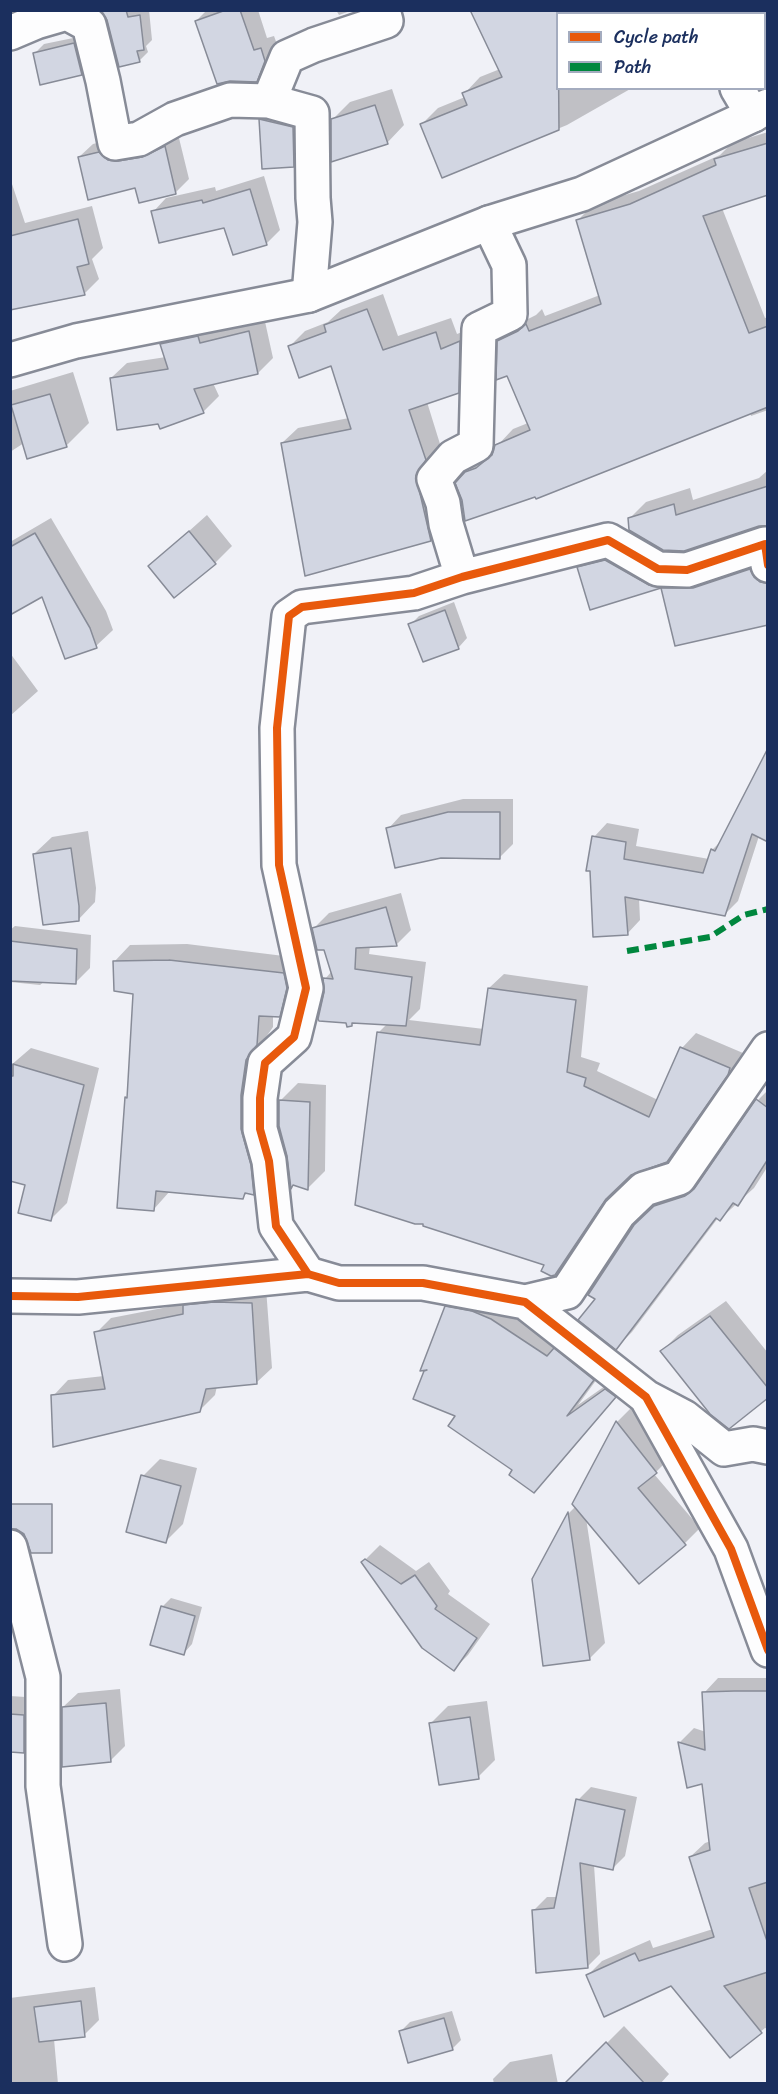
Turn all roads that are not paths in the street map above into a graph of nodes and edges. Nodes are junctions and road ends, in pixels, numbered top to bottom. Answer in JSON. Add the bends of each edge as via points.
{"nodes":[{"id":1,"x":383,"y":10,"type":"edge"},
{"id":2,"x":10,"y":33,"type":"edge"},
{"id":3,"x":270,"y":101,"type":"junction"},
{"id":4,"x":753,"y":103,"type":"edge"},
{"id":5,"x":489,"y":223,"type":"junction"},
{"id":6,"x":309,"y":295,"type":"junction"},
{"id":7,"x":10,"y":360,"type":"edge"},
{"id":8,"x":768,"y":565,"type":"edge"},
{"id":9,"x":462,"y":577,"type":"junction"},
{"id":10,"x":768,"y":1049,"type":"edge"},
{"id":11,"x":308,"y":1274,"type":"junction"},
{"id":12,"x":10,"y":1296,"type":"edge"},
{"id":13,"x":525,"y":1302,"type":"junction"},
{"id":14,"x":646,"y":1397,"type":"junction"},
{"id":15,"x":768,"y":1447,"type":"edge"},
{"id":16,"x":10,"y":1547,"type":"edge"},
{"id":17,"x":768,"y":1650,"type":"edge"},
{"id":18,"x":65,"y":1944,"type":"dead end"}],
"edges":[{"from":1,"to":3,"type":"main road","via":[[386,21],[287,57]]},
{"from":2,"to":3,"type":"main road","via":[[67,13],[89,25],[115,143],[139,139],[175,119],[230,100]]},
{"from":3,"to":6,"type":"main road","via":[[312,113],[315,222]]},
{"from":4,"to":5,"type":"main road","via":[[582,194]]},
{"from":5,"to":6,"type":"main road"},
{"from":5,"to":9,"type":"main road","via":[[508,265],[510,314],[479,328],[476,446],[453,457],[434,479]]},
{"from":6,"to":7,"type":"main road","via":[[76,341]]},
{"from":8,"to":9,"type":"main road","via":[[765,544],[687,570],[658,569],[608,540]]},
{"from":9,"to":11,"type":"main road","via":[[414,592],[302,607],[289,616],[277,728],[279,865],[306,988],[294,1037],[265,1064],[260,1129],[269,1161],[276,1226]]},
{"from":10,"to":13,"type":"main road","via":[[679,1178],[644,1189],[619,1213],[567,1292]]},
{"from":11,"to":12,"type":"main road","via":[[78,1297]]},
{"from":11,"to":13,"type":"main road","via":[[339,1283],[423,1283]]},
{"from":13,"to":14,"type":"main road"},
{"from":14,"to":15,"type":"main road","via":[[684,1417],[724,1449],[753,1444]]},
{"from":14,"to":17,"type":"main road","via":[[731,1550]]},
{"from":16,"to":18,"type":"main road","via":[[43,1677],[43,1786]]}]}
